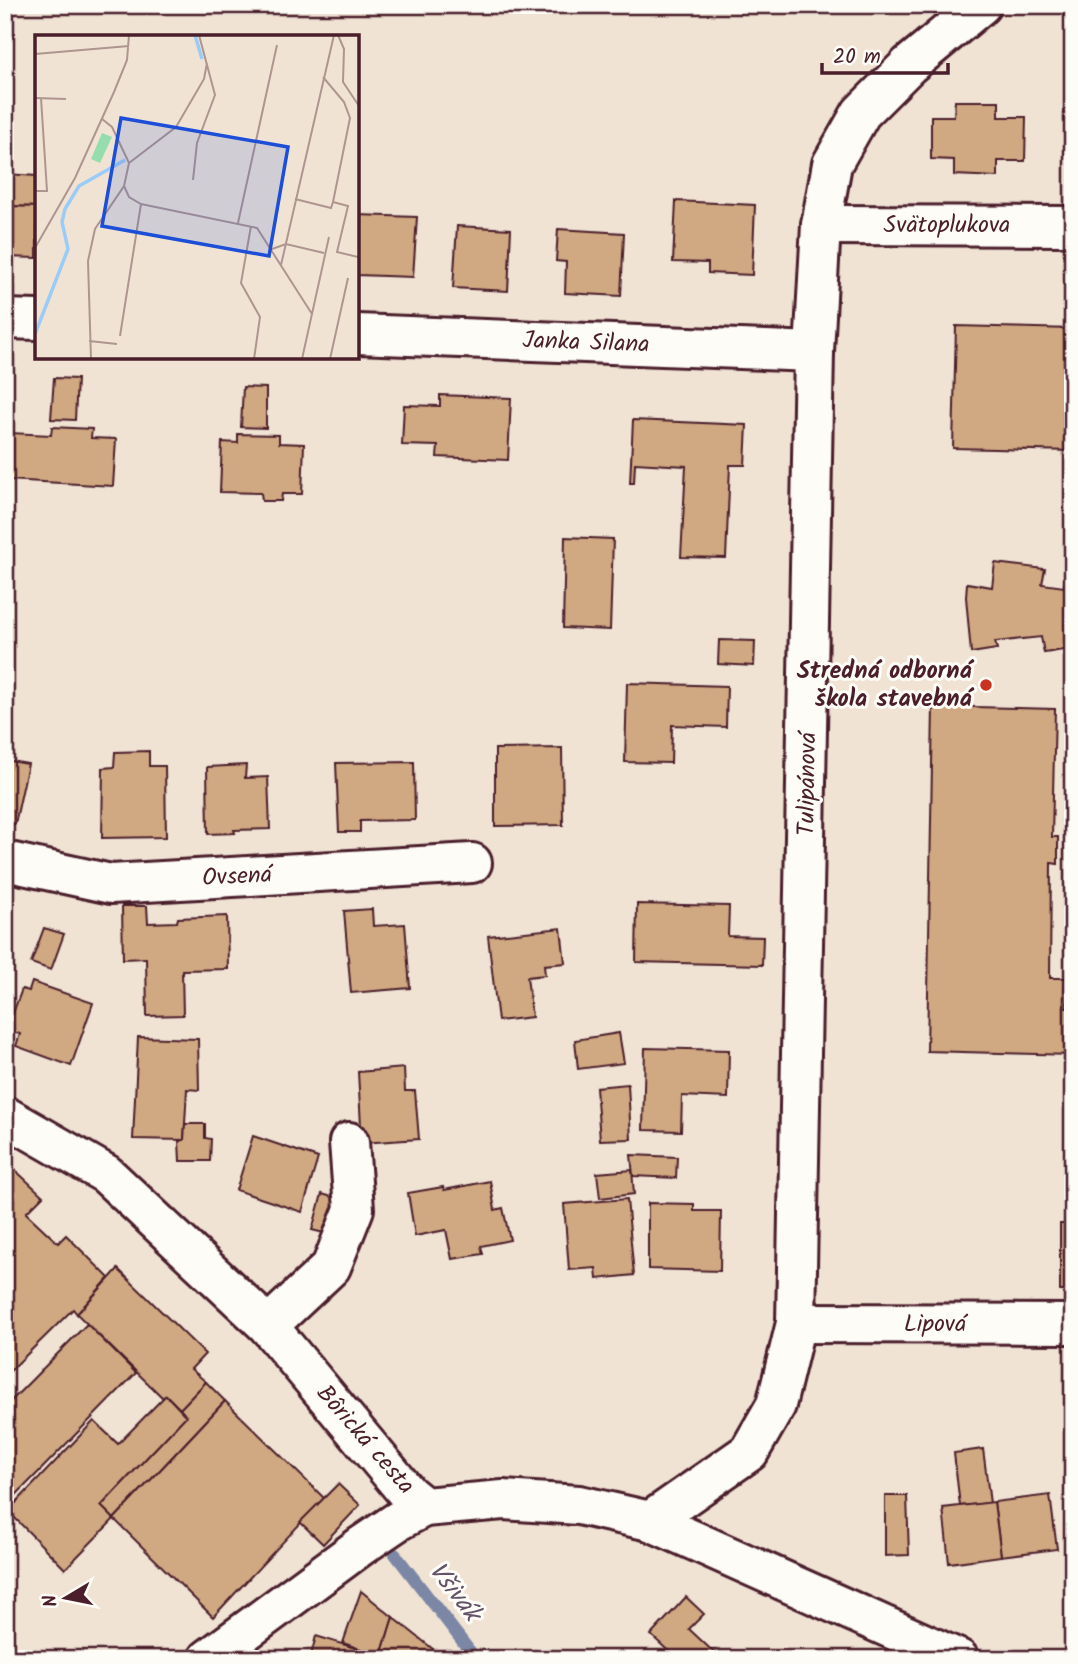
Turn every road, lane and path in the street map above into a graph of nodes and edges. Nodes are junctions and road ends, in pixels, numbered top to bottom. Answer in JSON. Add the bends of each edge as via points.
{"nodes":[{"id":1,"x":981,"y":5,"type":"edge"},
{"id":2,"x":821,"y":225,"type":"junction"},
{"id":3,"x":1073,"y":226,"type":"edge"},
{"id":4,"x":5,"y":319,"type":"edge"},
{"id":5,"x":35,"y":320,"type":"edge"},
{"id":6,"x":359,"y":334,"type":"edge"},
{"id":7,"x":814,"y":352,"type":"junction"},
{"id":8,"x":5,"y":860,"type":"edge"},
{"id":9,"x":472,"y":863,"type":"dead end"},
{"id":10,"x":5,"y":1116,"type":"edge"},
{"id":11,"x":349,"y":1142,"type":"dead end"},
{"id":12,"x":796,"y":1323,"type":"junction"},
{"id":13,"x":1073,"y":1324,"type":"edge"},
{"id":14,"x":268,"y":1326,"type":"junction"},
{"id":15,"x":411,"y":1514,"type":"junction"},
{"id":16,"x":650,"y":1521,"type":"junction"},
{"id":17,"x":208,"y":1659,"type":"edge"},
{"id":18,"x":959,"y":1659,"type":"edge"}],
"edges":[{"from":1,"to":2,"type":"street","name":"Tulipánová","via":[[909,65],[861,113],[832,164]]},
{"from":2,"to":3,"type":"street","name":"Svätoplukova"},
{"from":2,"to":7,"type":"street","name":"Tulipánová"},
{"from":4,"to":5,"type":"street"},
{"from":6,"to":7,"type":"street","name":"Janka Silana"},
{"from":7,"to":12,"type":"street","name":"Tulipánová"},
{"from":8,"to":9,"type":"street","name":"Ovsená","via":[[111,884]]},
{"from":10,"to":14,"type":"street","name":"Bôrická cesta","via":[[106,1174]]},
{"from":11,"to":14,"type":"street","via":[[354,1209],[331,1266]]},
{"from":12,"to":13,"type":"street","name":"Lipová"},
{"from":12,"to":16,"type":"street","name":"Tulipánová","via":[[776,1405],[749,1452]]},
{"from":14,"to":15,"type":"street","name":"Bôrická cesta","via":[[408,1494]]},
{"from":15,"to":16,"type":"street","name":"Bôrická cesta","via":[[503,1500],[579,1505]]},
{"from":15,"to":17,"type":"street"},
{"from":16,"to":18,"type":"street","name":"Bôrická cesta"}]}
